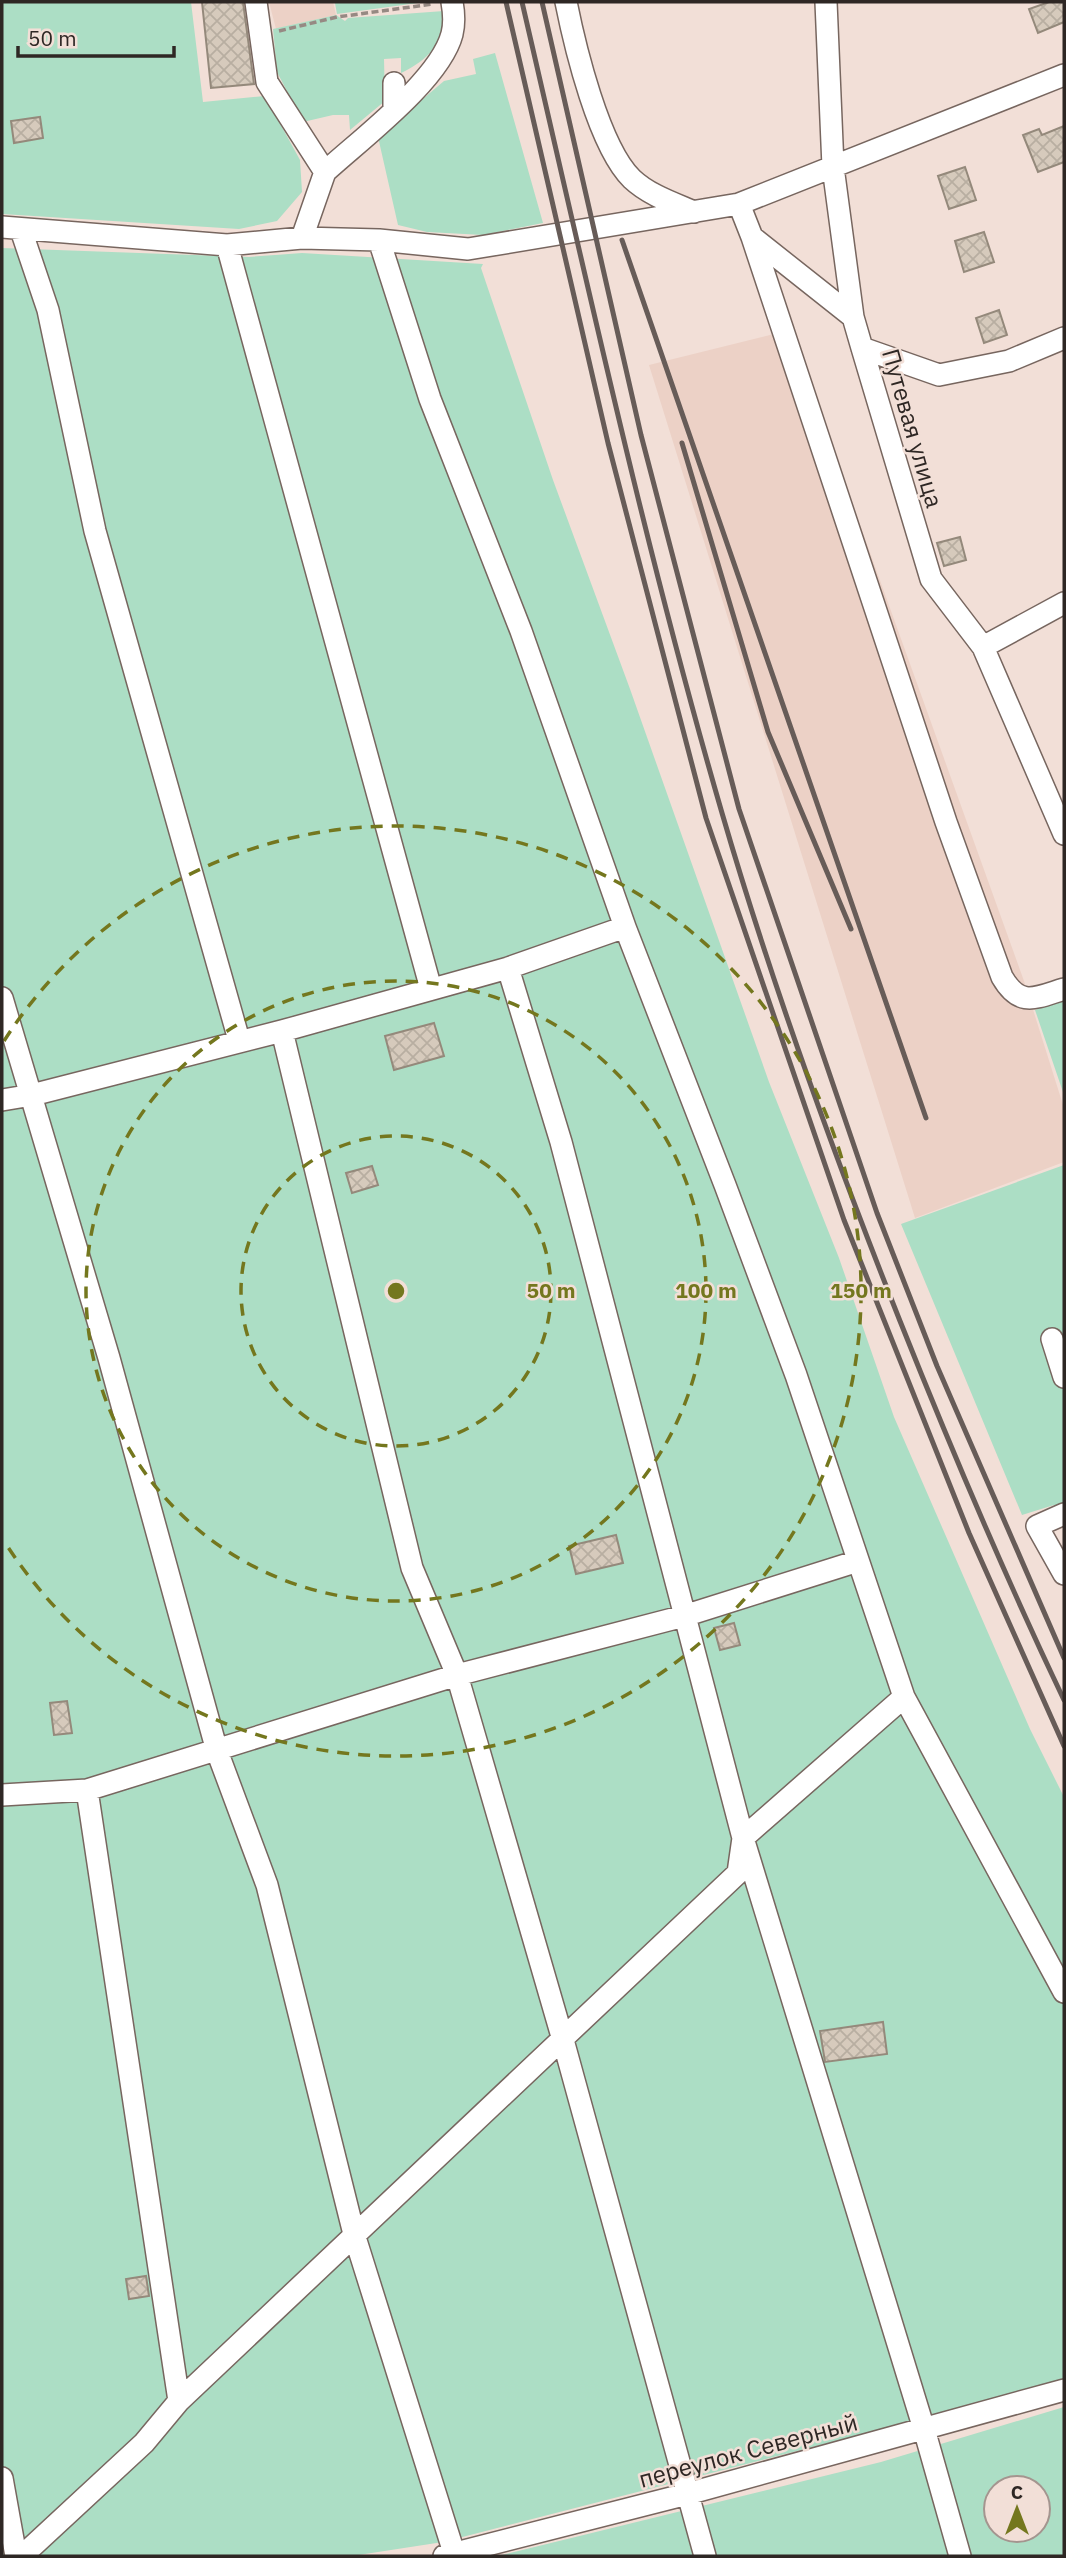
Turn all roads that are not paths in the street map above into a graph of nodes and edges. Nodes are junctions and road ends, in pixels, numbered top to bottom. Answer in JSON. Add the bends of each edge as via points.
{"nodes":[{"id":1,"x":256,"y":2,"type":"edge"},
{"id":2,"x":566,"y":2,"type":"edge"},
{"id":3,"x":826,"y":2,"type":"edge"},
{"id":4,"x":443,"y":3,"type":"edge"},
{"id":5,"x":1064,"y":75,"type":"edge"},
{"id":6,"x":394,"y":83,"type":"dead end"},
{"id":7,"x":394,"y":109,"type":"junction"},
{"id":8,"x":833,"y":167,"type":"junction"},
{"id":9,"x":325,"y":172,"type":"junction"},
{"id":10,"x":739,"y":204,"type":"junction"},
{"id":11,"x":694,"y":212,"type":"junction"},
{"id":12,"x":11,"y":229,"type":"edge"},
{"id":13,"x":302,"y":237,"type":"junction"},
{"id":14,"x":752,"y":237,"type":"junction"},
{"id":15,"x":379,"y":240,"type":"junction"},
{"id":16,"x":228,"y":245,"type":"junction"},
{"id":17,"x":853,"y":317,"type":"junction"},
{"id":18,"x":1064,"y":338,"type":"edge"},
{"id":19,"x":862,"y":348,"type":"junction"},
{"id":20,"x":1064,"y":603,"type":"edge"},
{"id":21,"x":983,"y":647,"type":"junction"},
{"id":22,"x":1064,"y":831,"type":"edge"},
{"id":23,"x":625,"y":927,"type":"junction"},
{"id":24,"x":508,"y":968,"type":"junction"},
{"id":25,"x":431,"y":989,"type":"junction"},
{"id":26,"x":1064,"y":989,"type":"edge"},
{"id":27,"x":2,"y":998,"type":"edge"},
{"id":28,"x":282,"y":1031,"type":"junction"},
{"id":29,"x":239,"y":1040,"type":"junction"},
{"id":30,"x":32,"y":1095,"type":"junction"},
{"id":31,"x":2,"y":1100,"type":"edge"},
{"id":32,"x":1052,"y":1339,"type":"dead end"},
{"id":33,"x":1064,"y":1377,"type":"edge"},
{"id":34,"x":1064,"y":1514,"type":"edge"},
{"id":35,"x":858,"y":1561,"type":"junction"},
{"id":36,"x":1064,"y":1572,"type":"edge"},
{"id":37,"x":684,"y":1616,"type":"junction"},
{"id":38,"x":457,"y":1675,"type":"junction"},
{"id":39,"x":904,"y":1697,"type":"junction"},
{"id":40,"x":217,"y":1751,"type":"junction"},
{"id":41,"x":87,"y":1790,"type":"junction"},
{"id":42,"x":2,"y":1795,"type":"edge"},
{"id":43,"x":743,"y":1838,"type":"junction"},
{"id":44,"x":1064,"y":1992,"type":"edge"},
{"id":45,"x":563,"y":2040,"type":"junction"},
{"id":46,"x":354,"y":2234,"type":"junction"},
{"id":47,"x":1064,"y":2390,"type":"edge"},
{"id":48,"x":179,"y":2401,"type":"junction"},
{"id":49,"x":924,"y":2429,"type":"junction"},
{"id":50,"x":2,"y":2478,"type":"edge"},
{"id":51,"x":687,"y":2494,"type":"junction"},
{"id":52,"x":16,"y":2556,"type":"edge"},
{"id":53,"x":22,"y":2556,"type":"edge"},
{"id":54,"x":451,"y":2556,"type":"edge"},
{"id":55,"x":705,"y":2556,"type":"edge"},
{"id":56,"x":960,"y":2556,"type":"edge"}],
"edges":[{"from":1,"to":9,"type":"street","via":[[267,82]]},
{"from":2,"to":11,"type":"street","via":[[590,92],[615,155],[631,178],[650,192]]},
{"from":3,"to":8,"type":"street","name":"Путевая улица"},
{"from":4,"to":7,"type":"street","via":[[455,19],[451,37],[414,91]]},
{"from":5,"to":8,"type":"street"},
{"from":6,"to":7,"type":"street"},
{"from":7,"to":9,"type":"street"},
{"from":8,"to":10,"type":"street"},
{"from":8,"to":17,"type":"street","name":"Путевая улица"},
{"from":9,"to":13,"type":"street"},
{"from":10,"to":11,"type":"street"},
{"from":10,"to":14,"type":"street"},
{"from":11,"to":15,"type":"street","via":[[468,249]]},
{"from":12,"to":16,"type":"street"},
{"from":12,"to":29,"type":"street","via":[[48,310],[95,531]]},
{"from":13,"to":15,"type":"street"},
{"from":13,"to":16,"type":"street"},
{"from":14,"to":17,"type":"street"},
{"from":14,"to":26,"type":"street","via":[[946,822],[1002,976],[1016,995],[1026,999]]},
{"from":15,"to":23,"type":"street","via":[[430,399],[521,631]]},
{"from":16,"to":25,"type":"street"},
{"from":17,"to":19,"type":"street","name":"Путевая улица"},
{"from":18,"to":19,"type":"street","via":[[1009,361],[939,374]]},
{"from":19,"to":21,"type":"street","name":"Путевая улица","via":[[931,579]]},
{"from":20,"to":21,"type":"street"},
{"from":21,"to":22,"type":"street","name":"Путевая улица"},
{"from":23,"to":24,"type":"street"},
{"from":23,"to":35,"type":"street","via":[[796,1375]]},
{"from":24,"to":25,"type":"street"},
{"from":24,"to":37,"type":"street","via":[[561,1142]]},
{"from":25,"to":28,"type":"street"},
{"from":27,"to":30,"type":"street"},
{"from":28,"to":29,"type":"street"},
{"from":28,"to":38,"type":"street","via":[[412,1568]]},
{"from":29,"to":30,"type":"street"},
{"from":30,"to":31,"type":"street"},
{"from":30,"to":40,"type":"street"},
{"from":32,"to":33,"type":"street"},
{"from":34,"to":36,"type":"street","via":[[1037,1526]]},
{"from":35,"to":37,"type":"street"},
{"from":35,"to":39,"type":"street"},
{"from":37,"to":38,"type":"street"},
{"from":37,"to":43,"type":"street"},
{"from":38,"to":40,"type":"street"},
{"from":38,"to":45,"type":"street"},
{"from":39,"to":43,"type":"street"},
{"from":39,"to":44,"type":"street"},
{"from":40,"to":41,"type":"street"},
{"from":40,"to":46,"type":"street","via":[[267,1885]]},
{"from":41,"to":42,"type":"street"},
{"from":41,"to":48,"type":"street"},
{"from":43,"to":45,"type":"street","via":[[738,1873]]},
{"from":43,"to":49,"type":"street"},
{"from":45,"to":46,"type":"street"},
{"from":45,"to":51,"type":"street"},
{"from":46,"to":48,"type":"street"},
{"from":46,"to":54,"type":"street"},
{"from":47,"to":49,"type":"street","name":"переулок Северный"},
{"from":48,"to":53,"type":"street","via":[[144,2443]]},
{"from":49,"to":51,"type":"street","name":"переулок Северный"},
{"from":49,"to":56,"type":"street"},
{"from":50,"to":52,"type":"street"},
{"from":51,"to":54,"type":"street","name":"переулок Северный"},
{"from":51,"to":55,"type":"street"}]}
